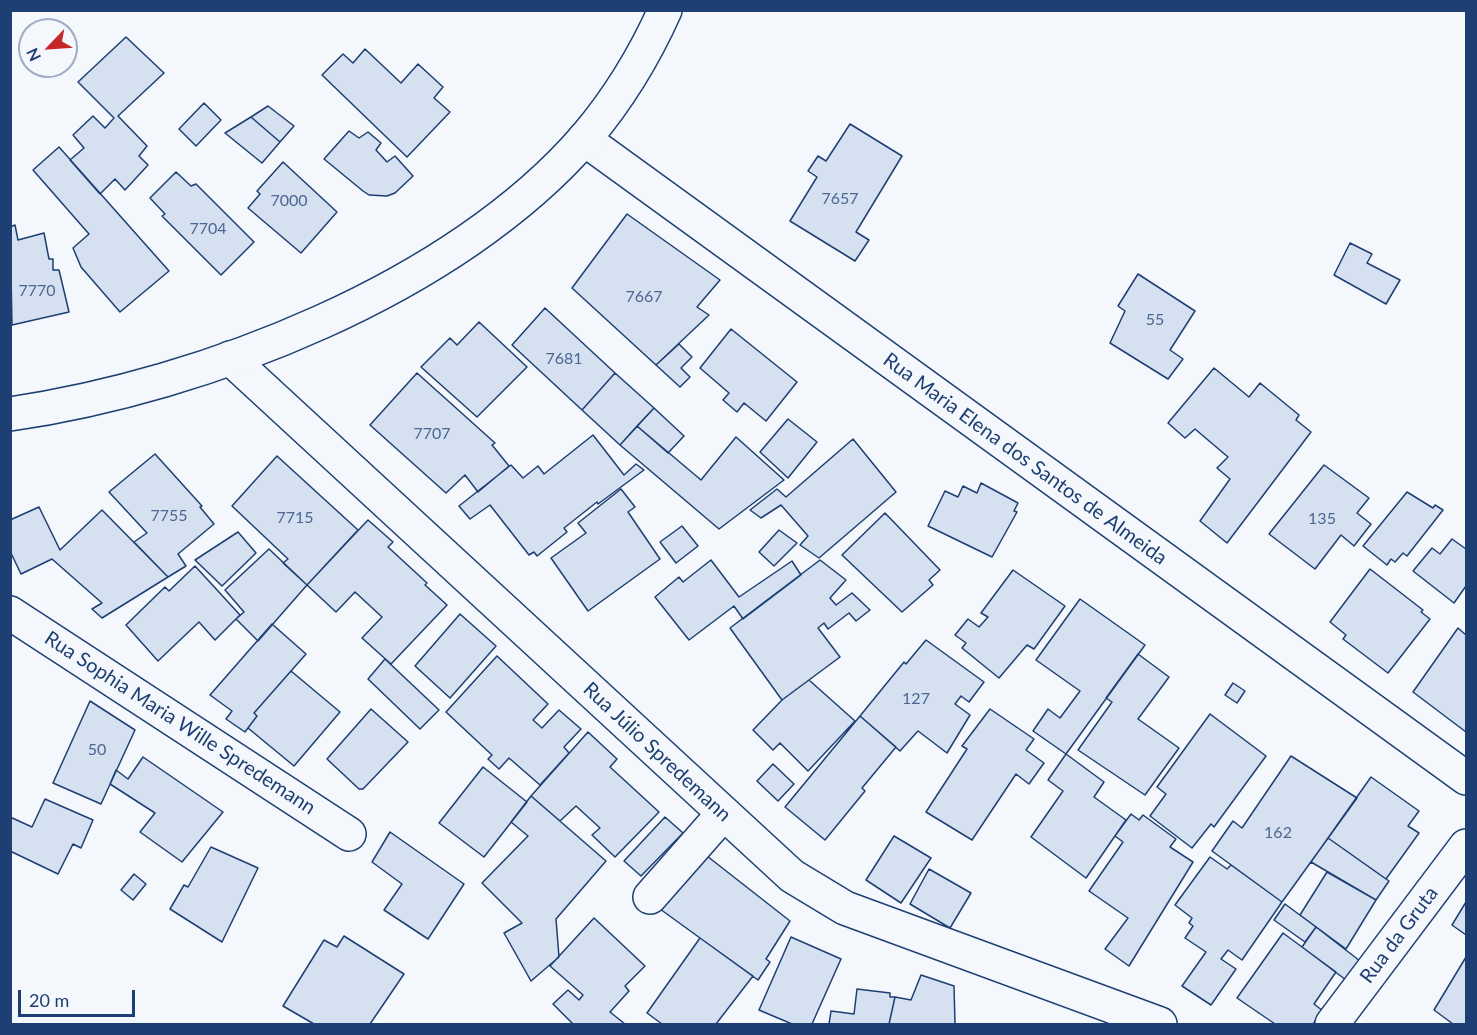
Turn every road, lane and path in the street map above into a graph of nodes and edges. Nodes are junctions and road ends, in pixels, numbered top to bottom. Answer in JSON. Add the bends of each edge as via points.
{"nodes":[{"id":1,"x":665,"y":10,"type":"edge"},
{"id":2,"x":584,"y":139,"type":"junction"},
{"id":3,"x":230,"y":358,"type":"junction"},
{"id":4,"x":10,"y":414,"type":"edge"},
{"id":5,"x":10,"y":613,"type":"edge"},
{"id":6,"x":1467,"y":778,"type":"edge"},
{"id":7,"x":723,"y":814,"type":"junction"},
{"id":8,"x":349,"y":834,"type":"dead end"},
{"id":9,"x":1467,"y":846,"type":"edge"},
{"id":10,"x":650,"y":897,"type":"dead end"},
{"id":11,"x":1160,"y":1024,"type":"edge"},
{"id":12,"x":1332,"y":1024,"type":"edge"}],
"edges":[{"from":1,"to":2,"type":"street","via":[[646,51],[614,102]]},
{"from":2,"to":3,"type":"street","via":[[538,185],[491,223],[414,273],[295,333]]},
{"from":2,"to":6,"type":"street","name":"Rua Maria Elena dos Santos de Almeida"},
{"from":3,"to":4,"type":"street","via":[[107,394]]},
{"from":3,"to":7,"type":"street","name":"Rua Júlio Spredemann"},
{"from":5,"to":8,"type":"street","name":"Rua Sophia Maria Wille Spredemann"},
{"from":7,"to":10,"type":"street"},
{"from":7,"to":11,"type":"street","name":"Rua Júlio Spredemann","via":[[792,876],[845,908]]},
{"from":9,"to":12,"type":"street","name":"Rua da Gruta"}]}
